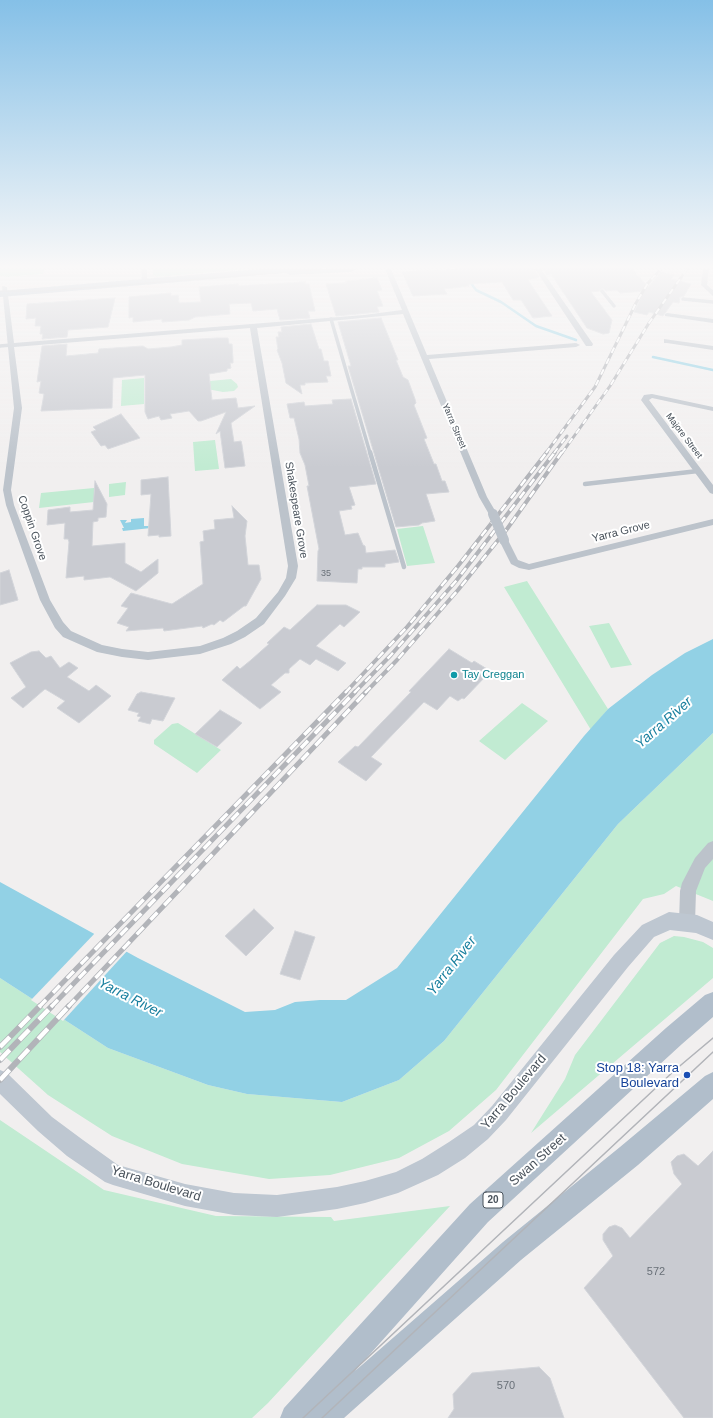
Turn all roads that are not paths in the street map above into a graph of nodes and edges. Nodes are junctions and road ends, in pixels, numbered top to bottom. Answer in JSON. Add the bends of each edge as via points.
{"nodes":[{"id":1,"x":9,"y":335,"type":"edge"},
{"id":2,"x":136,"y":335,"type":"edge"},
{"id":3,"x":255,"y":335,"type":"edge"},
{"id":4,"x":336,"y":335,"type":"edge"},
{"id":5,"x":415,"y":335,"type":"edge"},
{"id":6,"x":583,"y":335,"type":"edge"},
{"id":7,"x":667,"y":341,"type":"dead end"},
{"id":8,"x":589,"y":344,"type":"dead end"},
{"id":9,"x":11,"y":345,"type":"junction"},
{"id":10,"x":576,"y":345,"type":"dead end"},
{"id":11,"x":0,"y":346,"type":"edge"},
{"id":12,"x":713,"y":348,"type":"edge"},
{"id":13,"x":425,"y":357,"type":"junction"},
{"id":14,"x":713,"y":409,"type":"edge"},
{"id":15,"x":698,"y":471,"type":"junction"},
{"id":16,"x":585,"y":484,"type":"dead end"},
{"id":17,"x":713,"y":491,"type":"edge"},
{"id":18,"x":713,"y":522,"type":"edge"},
{"id":19,"x":534,"y":566,"type":"joint"},
{"id":20,"x":404,"y":567,"type":"dead end"},
{"id":21,"x":174,"y":654,"type":"joint"},
{"id":22,"x":713,"y":848,"type":"edge"},
{"id":23,"x":704,"y":927,"type":"edge"},
{"id":24,"x":713,"y":1003,"type":"edge"},
{"id":25,"x":0,"y":1080,"type":"edge"},
{"id":26,"x":713,"y":1084,"type":"edge"},
{"id":27,"x":294,"y":1418,"type":"edge"},
{"id":28,"x":323,"y":1418,"type":"edge"}],
"edges":[{"from":1,"to":9,"type":"street","name":"Coppin Grove"},
{"from":2,"to":9,"type":"street"},
{"from":3,"to":21,"type":"street","name":"Shakespeare Grove","via":[[288,529],[293,566],[291,578],[274,606],[250,628],[216,645]]},
{"from":4,"to":20,"type":"lane"},
{"from":5,"to":13,"type":"street","name":"Yarra Street"},
{"from":6,"to":8,"type":"street"},
{"from":7,"to":12,"type":"street"},
{"from":9,"to":11,"type":"lane"},
{"from":9,"to":21,"type":"street","name":"Coppin Grove","via":[[18,408],[7,490],[10,505],[46,603],[67,634],[101,649],[136,655]]},
{"from":10,"to":13,"type":"street"},
{"from":13,"to":19,"type":"street","name":"Yarra Street","bridge":true,"via":[[483,497],[514,562],[522,566]]},
{"from":14,"to":15,"type":"street","name":"Majore Street","via":[[652,396],[645,400]]},
{"from":15,"to":16,"type":"lane"},
{"from":15,"to":17,"type":"street","name":"Majore Street"},
{"from":18,"to":19,"type":"street","name":"Yarra Grove"},
{"from":22,"to":23,"type":"street","name":"Yarra Boulevard","via":[[700,863],[688,891]]},
{"from":23,"to":25,"type":"main road","name":"Yarra Boulevard","via":[[669,922],[648,931],[499,1113],[457,1150],[430,1167],[398,1182],[337,1198],[277,1206],[234,1204],[185,1195],[113,1174],[45,1124]]},
{"from":24,"to":27,"type":"main road","name":"Swan Street","number":"20","via":[[479,1213]]},
{"from":26,"to":28,"type":"main road","via":[[512,1251]]}]}
